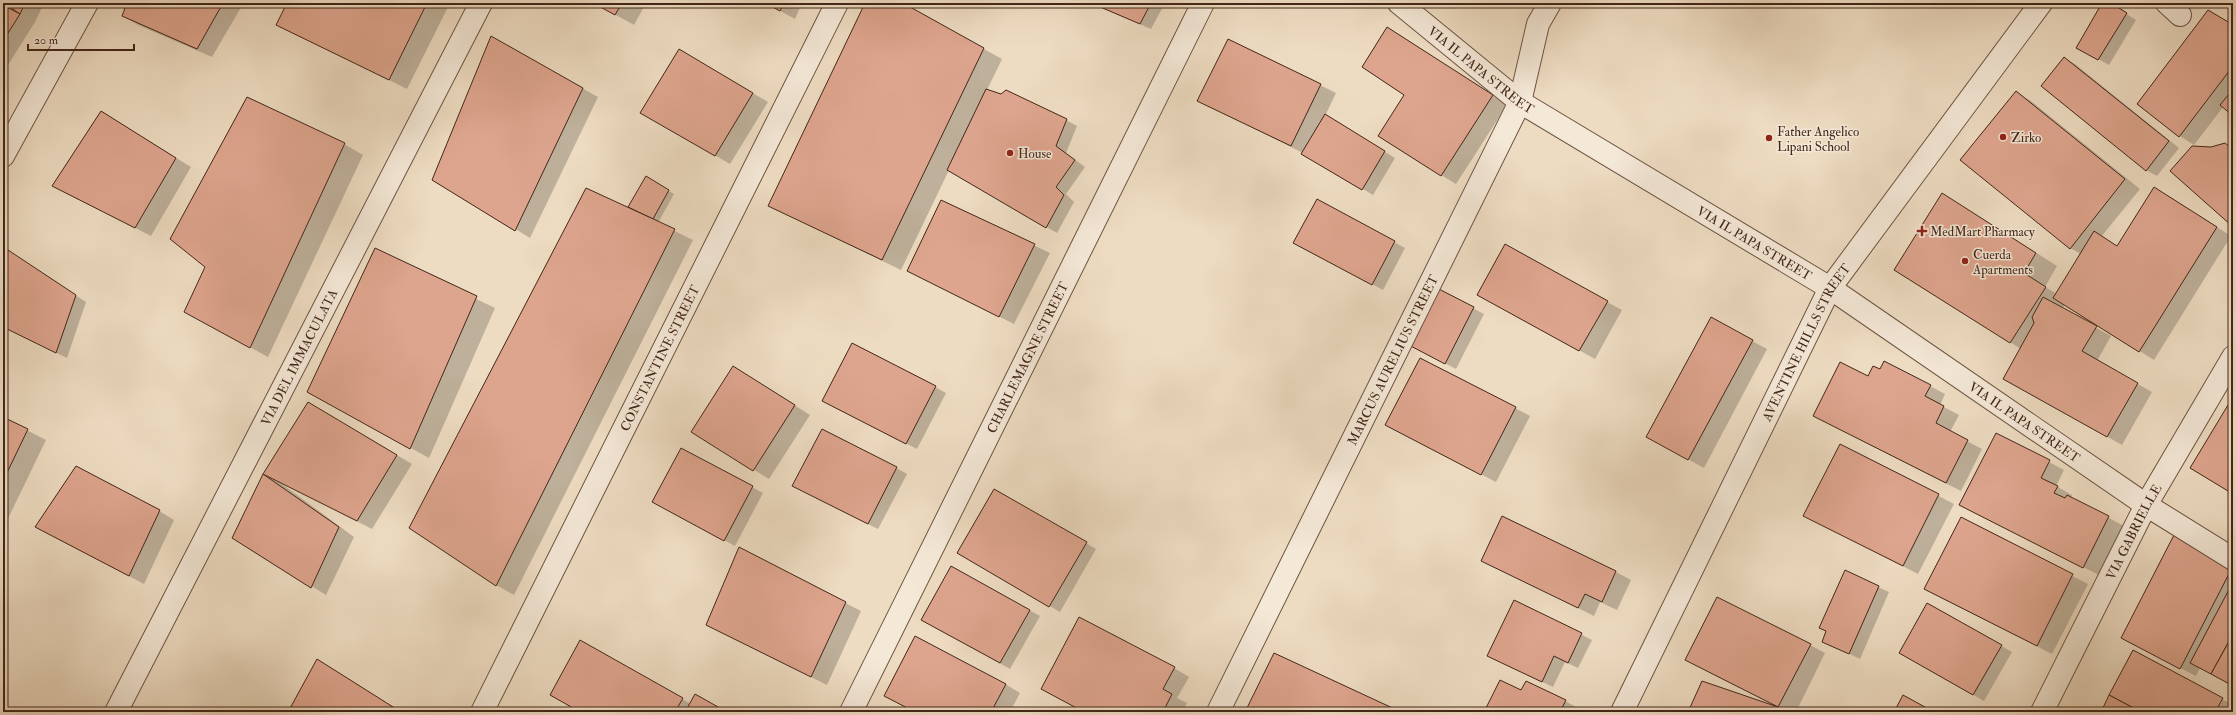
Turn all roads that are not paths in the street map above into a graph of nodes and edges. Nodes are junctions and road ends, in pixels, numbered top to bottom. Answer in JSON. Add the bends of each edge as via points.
{"nodes":[{"id":1,"x":87,"y":3,"type":"edge"},
{"id":2,"x":481,"y":3,"type":"edge"},
{"id":3,"x":837,"y":3,"type":"edge"},
{"id":4,"x":1203,"y":3,"type":"edge"},
{"id":5,"x":1399,"y":3,"type":"edge"},
{"id":6,"x":1550,"y":3,"type":"edge"},
{"id":7,"x":2041,"y":3,"type":"edge"},
{"id":8,"x":1520,"y":102,"type":"junction"},
{"id":9,"x":3,"y":156,"type":"edge"},
{"id":10,"x":1830,"y":288,"type":"junction"},
{"id":11,"x":2233,"y":357,"type":"edge"},
{"id":12,"x":2146,"y":505,"type":"junction"},
{"id":13,"x":2233,"y":559,"type":"edge"},
{"id":14,"x":116,"y":712,"type":"edge"},
{"id":15,"x":482,"y":712,"type":"edge"},
{"id":16,"x":851,"y":712,"type":"edge"},
{"id":17,"x":1218,"y":712,"type":"edge"},
{"id":18,"x":1622,"y":712,"type":"edge"},
{"id":19,"x":2042,"y":712,"type":"edge"}],
"edges":[{"from":1,"to":9,"type":"street"},
{"from":2,"to":14,"type":"street","name":"VIA DEL IMMACULATA"},
{"from":3,"to":15,"type":"street","name":"CONSTANTINE STREET"},
{"from":4,"to":16,"type":"street","name":"CHARLEMAGNE STREET"},
{"from":5,"to":8,"type":"street","name":"VIA IL PAPA STREET"},
{"from":6,"to":8,"type":"street","name":"MARCUS AURELIUS STREET","via":[[1538,24]]},
{"from":7,"to":10,"type":"street","name":"AVENTINE HILLS STREET"},
{"from":8,"to":10,"type":"street","name":"VIA IL PAPA STREET"},
{"from":8,"to":17,"type":"street","name":"MARCUS AURELIUS STREET"},
{"from":10,"to":12,"type":"street","name":"VIA IL PAPA STREET"},
{"from":10,"to":18,"type":"street","name":"AVENTINE HILLS STREET"},
{"from":11,"to":12,"type":"street","name":"VIA GABRIELLE"},
{"from":12,"to":13,"type":"street","name":"VIA IL PAPA STREET"},
{"from":12,"to":19,"type":"street","name":"VIA GABRIELLE"}]}
